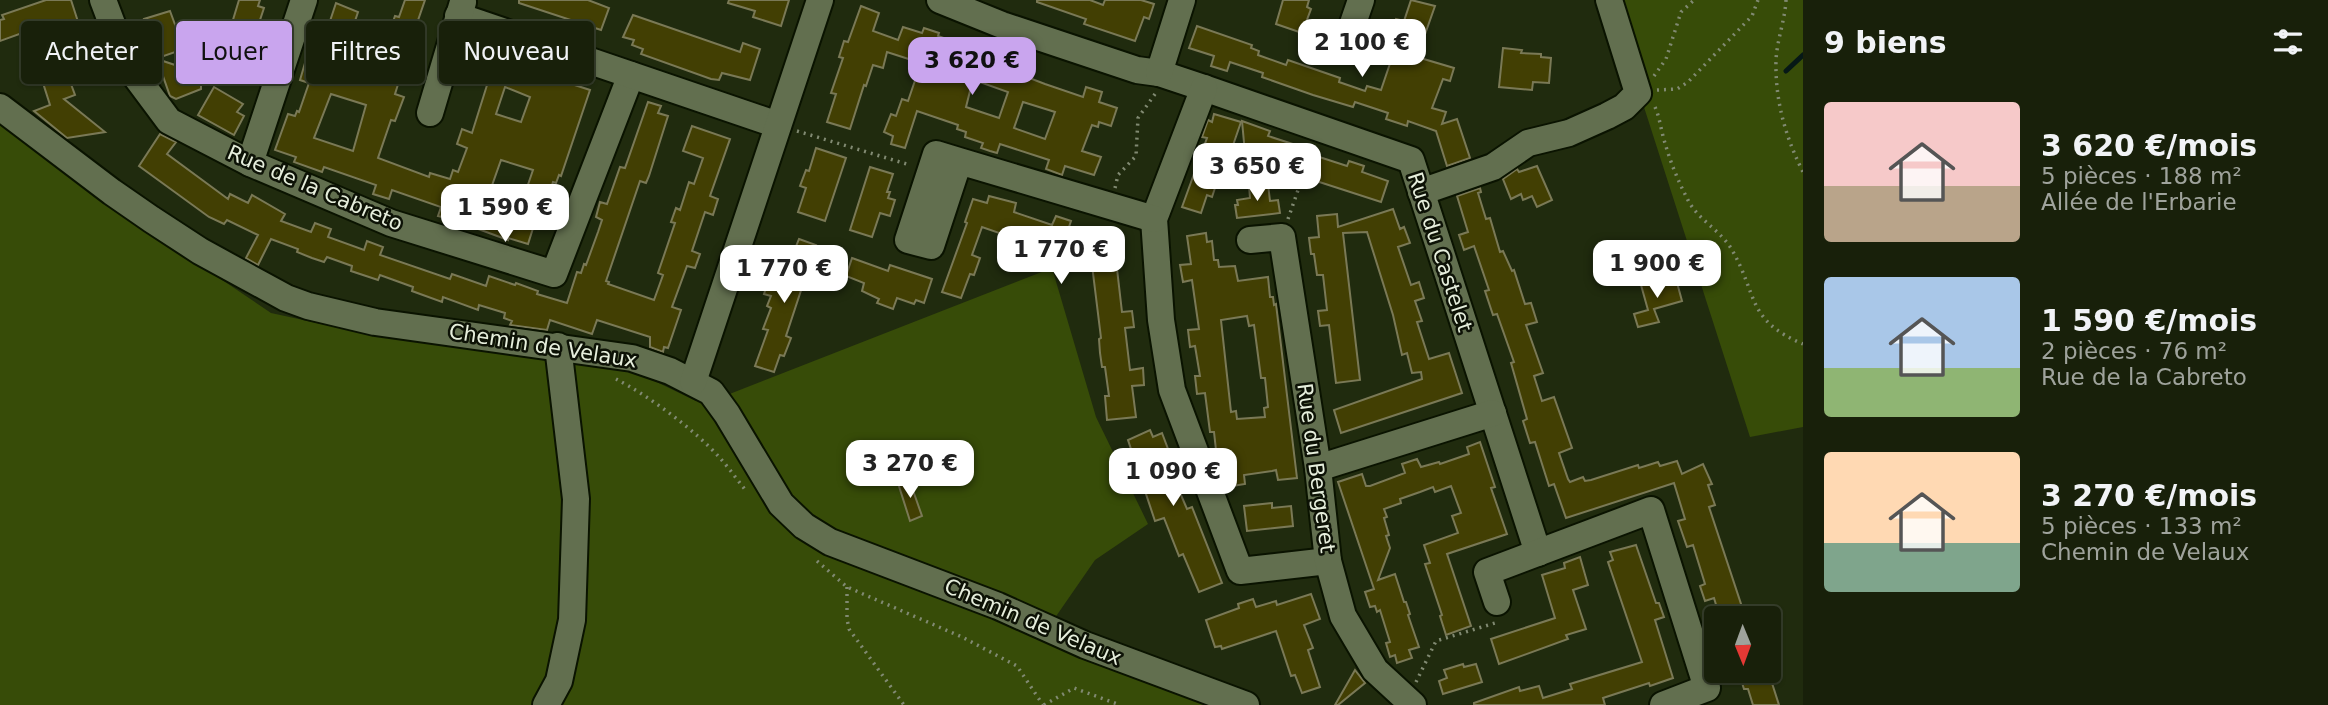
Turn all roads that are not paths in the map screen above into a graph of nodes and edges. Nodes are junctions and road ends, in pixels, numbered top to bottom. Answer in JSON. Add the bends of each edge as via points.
{"nodes":[{"id":1,"x":103,"y":0,"type":"edge"},
{"id":2,"x":304,"y":0,"type":"edge"},
{"id":3,"x":820,"y":0,"type":"edge"},
{"id":4,"x":940,"y":0,"type":"edge"},
{"id":5,"x":1182,"y":0,"type":"edge"},
{"id":6,"x":1361,"y":0,"type":"edge"},
{"id":7,"x":1609,"y":0,"type":"edge"},
{"id":8,"x":461,"y":8,"type":"edge"},
{"id":9,"x":1349,"y":36,"type":"dead end"},
{"id":10,"x":631,"y":75,"type":"junction"},
{"id":11,"x":1164,"y":75,"type":"junction"},
{"id":12,"x":1204,"y":88,"type":"junction"},
{"id":13,"x":0,"y":107,"type":"edge"},
{"id":14,"x":430,"y":113,"type":"dead end"},
{"id":15,"x":778,"y":125,"type":"junction"},
{"id":16,"x":960,"y":161,"type":"junction"},
{"id":17,"x":250,"y":163,"type":"junction"},
{"id":18,"x":1421,"y":192,"type":"junction"},
{"id":19,"x":1154,"y":219,"type":"junction"},
{"id":20,"x":1250,"y":240,"type":"dead end"},
{"id":21,"x":558,"y":346,"type":"junction"},
{"id":22,"x":692,"y":382,"type":"junction"},
{"id":23,"x":1493,"y":414,"type":"junction"},
{"id":24,"x":1318,"y":468,"type":"junction"},
{"id":25,"x":1538,"y":553,"type":"junction"},
{"id":26,"x":1328,"y":561,"type":"junction"},
{"id":27,"x":1497,"y":602,"type":"road end"},
{"id":28,"x":1411,"y":703,"type":"edge"},
{"id":29,"x":546,"y":705,"type":"edge"},
{"id":30,"x":1246,"y":705,"type":"edge"},
{"id":31,"x":1663,"y":705,"type":"edge"}],
"edges":[{"from":1,"to":17,"type":"street","name":"Rue de la Cabreto","via":[[128,66],[169,121]]},
{"from":2,"to":17,"type":"street"},
{"from":3,"to":15,"type":"street"},
{"from":4,"to":11,"type":"street","name":"Rue du Castelet","via":[[1137,70]]},
{"from":5,"to":11,"type":"street"},
{"from":6,"to":9,"type":"street"},
{"from":7,"to":18,"type":"street","via":[[1641,89],[1624,107],[1569,133],[1528,143],[1493,167]]},
{"from":8,"to":10,"type":"street"},
{"from":8,"to":14,"type":"street"},
{"from":10,"to":15,"type":"street"},
{"from":10,"to":17,"type":"street","name":"Rue de la Cabreto","via":[[554,274],[391,223]]},
{"from":11,"to":12,"type":"street","name":"Rue du Castelet"},
{"from":12,"to":18,"type":"street","name":"Rue du Castelet","via":[[1411,160]]},
{"from":12,"to":19,"type":"street"},
{"from":13,"to":21,"type":"street","name":"Chemin de Velaux","via":[[151,219],[286,298],[375,322]]},
{"from":15,"to":22,"type":"street"},
{"from":16,"to":16,"type":"street","via":[[936,154],[908,240],[931,246]]},
{"from":16,"to":19,"type":"street"},
{"from":18,"to":23,"type":"street","name":"Rue du Castelet"},
{"from":19,"to":26,"type":"street","via":[[1161,320],[1172,390],[1240,570]]},
{"from":20,"to":24,"type":"street","name":"Rue du Bergeret","via":[[1282,237]]},
{"from":21,"to":22,"type":"street","name":"Chemin de Velaux","via":[[632,358]]},
{"from":21,"to":29,"type":"street","via":[[576,512],[572,620],[559,681]]},
{"from":22,"to":30,"type":"street","name":"Chemin de Velaux","via":[[711,392],[727,414],[780,504],[830,542]]},
{"from":23,"to":24,"type":"street"},
{"from":23,"to":25,"type":"street","name":"Rue du Castelet"},
{"from":24,"to":26,"type":"street","name":"Rue du Bergeret"},
{"from":25,"to":27,"type":"street","via":[[1487,572]]},
{"from":25,"to":31,"type":"street","via":[[1651,510],[1707,688]]},
{"from":26,"to":28,"type":"street","name":"Rue du Bergeret","via":[[1343,616],[1375,670]]}]}
